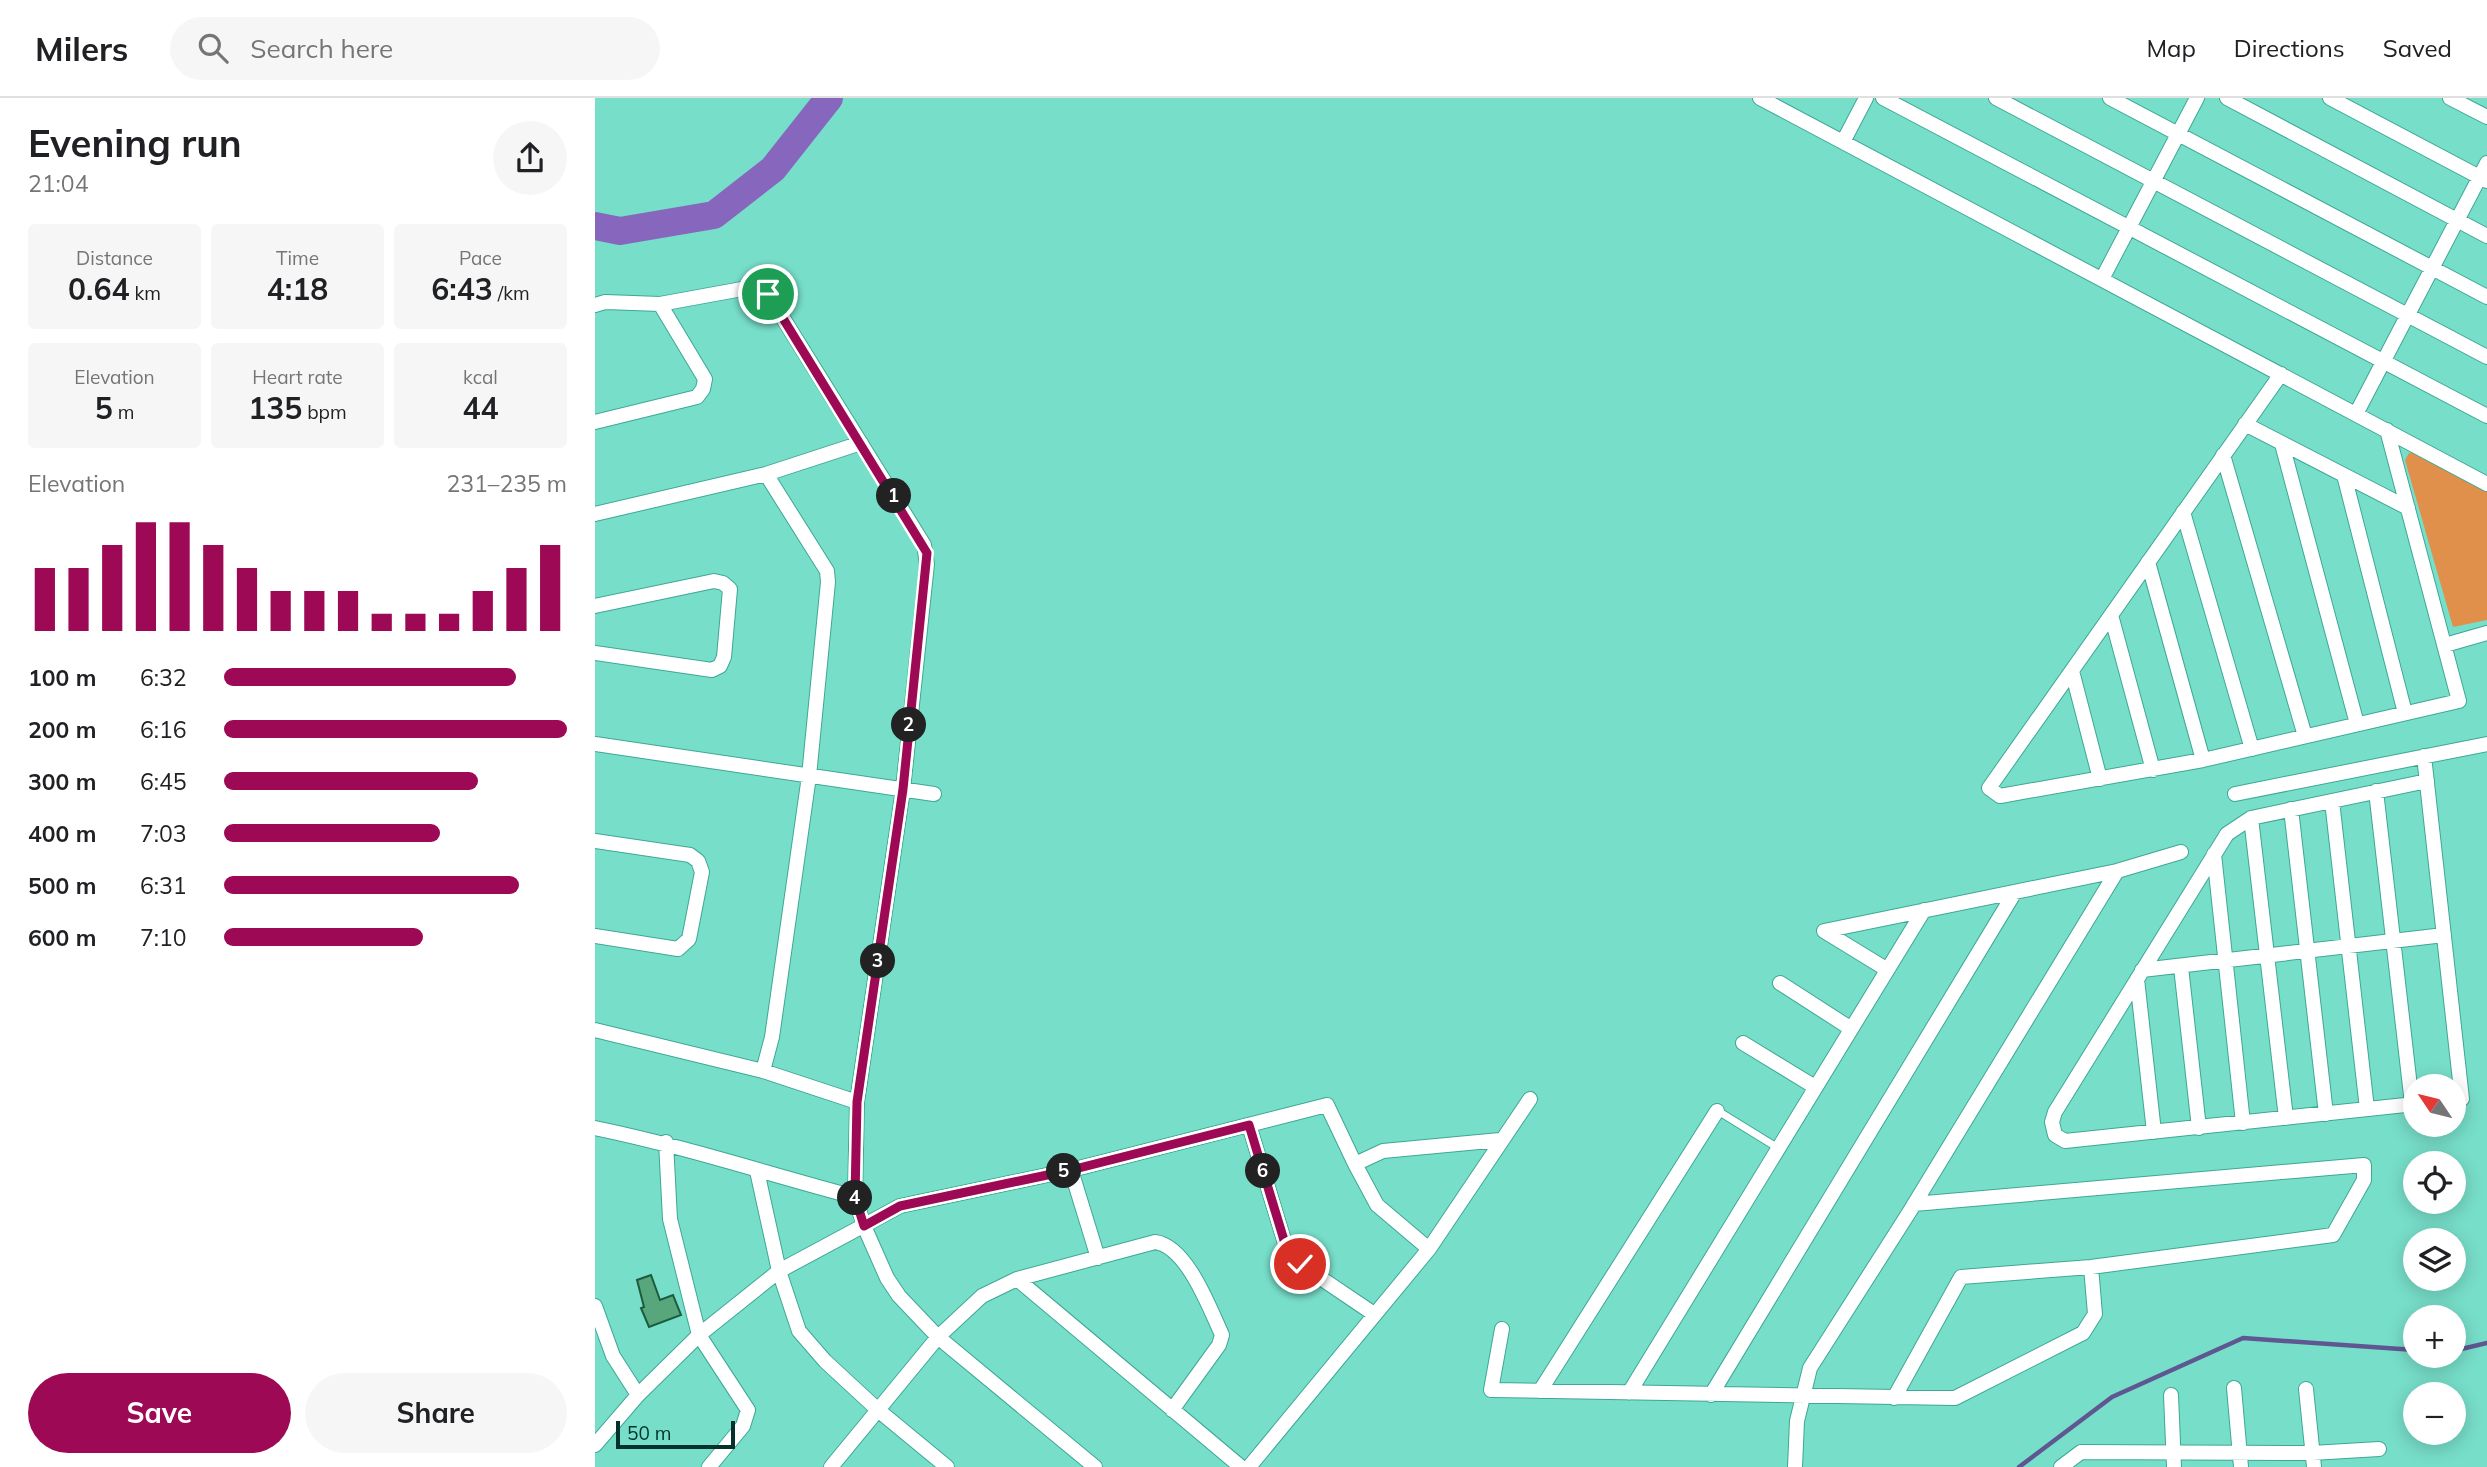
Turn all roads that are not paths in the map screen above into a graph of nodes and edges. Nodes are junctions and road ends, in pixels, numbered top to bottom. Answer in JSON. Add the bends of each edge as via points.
{"nodes":[{"id":1,"x":1760,"y":98,"type":"edge"},
{"id":2,"x":1866,"y":98,"type":"edge"},
{"id":3,"x":1883,"y":98,"type":"edge"},
{"id":4,"x":1996,"y":98,"type":"edge"},
{"id":5,"x":2110,"y":98,"type":"edge"},
{"id":6,"x":2197,"y":98,"type":"edge"},
{"id":7,"x":2227,"y":98,"type":"edge"},
{"id":8,"x":2330,"y":98,"type":"edge"},
{"id":9,"x":2450,"y":98,"type":"edge"},
{"id":10,"x":2477,"y":104,"type":"edge"},
{"id":11,"x":2487,"y":117,"type":"edge"},
{"id":12,"x":2178,"y":134,"type":"junction"},
{"id":13,"x":1843,"y":142,"type":"junction"},
{"id":14,"x":2487,"y":163,"type":"edge"},
{"id":15,"x":2483,"y":179,"type":"edge"},
{"id":16,"x":2153,"y":181,"type":"junction"},
{"id":17,"x":2457,"y":220,"type":"junction"},
{"id":18,"x":2129,"y":227,"type":"junction"},
{"id":19,"x":2487,"y":236,"type":"edge"},
{"id":20,"x":2432,"y":268,"type":"junction"},
{"id":21,"x":2102,"y":279,"type":"junction"},
{"id":22,"x":2487,"y":297,"type":"edge"},
{"id":23,"x":660,"y":304,"type":"junction"},
{"id":24,"x":595,"y":305,"type":"edge"},
{"id":25,"x":2407,"y":315,"type":"junction"},
{"id":26,"x":2487,"y":357,"type":"edge"},
{"id":27,"x":2383,"y":361,"type":"junction"},
{"id":28,"x":2281,"y":374,"type":"junction"},
{"id":29,"x":2356,"y":414,"type":"junction"},
{"id":30,"x":2487,"y":416,"type":"edge"},
{"id":31,"x":595,"y":422,"type":"edge"},
{"id":32,"x":2245,"y":424,"type":"junction"},
{"id":33,"x":2387,"y":430,"type":"junction"},
{"id":34,"x":861,"y":443,"type":"junction"},
{"id":35,"x":2282,"y":444,"type":"junction"},
{"id":36,"x":2224,"y":455,"type":"junction"},
{"id":37,"x":766,"y":474,"type":"junction"},
{"id":38,"x":2344,"y":475,"type":"junction"},
{"id":39,"x":2487,"y":484,"type":"edge"},
{"id":40,"x":2408,"y":508,"type":"junction"},
{"id":41,"x":2183,"y":512,"type":"junction"},
{"id":42,"x":595,"y":514,"type":"edge"},
{"id":43,"x":2148,"y":562,"type":"junction"},
{"id":44,"x":595,"y":606,"type":"edge"},
{"id":45,"x":2111,"y":615,"type":"junction"},
{"id":46,"x":2487,"y":633,"type":"edge"},
{"id":47,"x":2445,"y":645,"type":"junction"},
{"id":48,"x":595,"y":653,"type":"edge"},
{"id":49,"x":2072,"y":671,"type":"junction"},
{"id":50,"x":2405,"y":713,"type":"junction"},
{"id":51,"x":2357,"y":724,"type":"junction"},
{"id":52,"x":2305,"y":736,"type":"junction"},
{"id":53,"x":595,"y":744,"type":"edge"},
{"id":54,"x":2487,"y":744,"type":"edge"},
{"id":55,"x":2252,"y":749,"type":"junction"},
{"id":56,"x":2424,"y":756,"type":"junction"},
{"id":57,"x":2203,"y":760,"type":"junction"},
{"id":58,"x":2153,"y":770,"type":"junction"},
{"id":59,"x":809,"y":776,"type":"junction"},
{"id":60,"x":2101,"y":779,"type":"junction"},
{"id":61,"x":2427,"y":782,"type":"junction"},
{"id":62,"x":903,"y":789,"type":"junction"},
{"id":63,"x":2376,"y":791,"type":"junction"},
{"id":64,"x":934,"y":794,"type":"dead end"},
{"id":65,"x":2235,"y":794,"type":"dead end"},
{"id":66,"x":2332,"y":801,"type":"junction"},
{"id":67,"x":2291,"y":810,"type":"junction"},
{"id":68,"x":2251,"y":818,"type":"junction"},
{"id":69,"x":595,"y":841,"type":"edge"},
{"id":70,"x":2181,"y":852,"type":"dead end"},
{"id":71,"x":2214,"y":854,"type":"junction"},
{"id":72,"x":2117,"y":871,"type":"junction"},
{"id":73,"x":2015,"y":892,"type":"junction"},
{"id":74,"x":1924,"y":910,"type":"junction"},
{"id":75,"x":2444,"y":935,"type":"junction"},
{"id":76,"x":595,"y":936,"type":"edge"},
{"id":77,"x":2393,"y":941,"type":"junction"},
{"id":78,"x":2349,"y":946,"type":"junction"},
{"id":79,"x":2307,"y":951,"type":"junction"},
{"id":80,"x":2267,"y":957,"type":"junction"},
{"id":81,"x":2224,"y":962,"type":"junction"},
{"id":82,"x":2181,"y":967,"type":"junction"},
{"id":83,"x":1886,"y":970,"type":"junction"},
{"id":84,"x":2140,"y":974,"type":"junction"},
{"id":85,"x":1780,"y":984,"type":"dead end"},
{"id":86,"x":1850,"y":1028,"type":"junction"},
{"id":87,"x":595,"y":1030,"type":"edge"},
{"id":88,"x":1743,"y":1043,"type":"dead end"},
{"id":89,"x":763,"y":1071,"type":"junction"},
{"id":90,"x":2410,"y":1074,"type":"edge"},
{"id":91,"x":2459,"y":1074,"type":"edge"},
{"id":92,"x":1815,"y":1087,"type":"junction"},
{"id":93,"x":1530,"y":1099,"type":"dead end"},
{"id":94,"x":857,"y":1102,"type":"junction"},
{"id":95,"x":2403,"y":1105,"type":"edge"},
{"id":96,"x":2367,"y":1109,"type":"junction"},
{"id":97,"x":1717,"y":1111,"type":"joint"},
{"id":98,"x":2326,"y":1114,"type":"junction"},
{"id":99,"x":2285,"y":1118,"type":"junction"},
{"id":100,"x":2243,"y":1123,"type":"junction"},
{"id":101,"x":1249,"y":1125,"type":"junction"},
{"id":102,"x":595,"y":1128,"type":"edge"},
{"id":103,"x":2199,"y":1128,"type":"junction"},
{"id":104,"x":2154,"y":1132,"type":"junction"},
{"id":105,"x":1500,"y":1140,"type":"junction"},
{"id":106,"x":666,"y":1143,"type":"junction"},
{"id":107,"x":1778,"y":1148,"type":"junction"},
{"id":108,"x":1355,"y":1164,"type":"junction"},
{"id":109,"x":1071,"y":1170,"type":"junction"},
{"id":110,"x":757,"y":1171,"type":"junction"},
{"id":111,"x":855,"y":1197,"type":"junction"},
{"id":112,"x":1914,"y":1204,"type":"junction"},
{"id":113,"x":864,"y":1226,"type":"junction"},
{"id":114,"x":1429,"y":1249,"type":"junction"},
{"id":115,"x":1098,"y":1258,"type":"junction"},
{"id":116,"x":2091,"y":1267,"type":"junction"},
{"id":117,"x":779,"y":1271,"type":"junction"},
{"id":118,"x":1017,"y":1279,"type":"junction"},
{"id":119,"x":595,"y":1306,"type":"edge"},
{"id":120,"x":1374,"y":1314,"type":"junction"},
{"id":121,"x":1502,"y":1329,"type":"dead end"},
{"id":122,"x":699,"y":1335,"type":"junction"},
{"id":123,"x":938,"y":1337,"type":"junction"},
{"id":124,"x":2234,"y":1388,"type":"dead end"},
{"id":125,"x":2306,"y":1390,"type":"dead end"},
{"id":126,"x":1539,"y":1391,"type":"junction"},
{"id":127,"x":1629,"y":1393,"type":"junction"},
{"id":128,"x":638,"y":1395,"type":"junction"},
{"id":129,"x":1711,"y":1395,"type":"junction"},
{"id":130,"x":2171,"y":1395,"type":"dead end"},
{"id":131,"x":1803,"y":1397,"type":"junction"},
{"id":132,"x":1894,"y":1398,"type":"junction"},
{"id":133,"x":878,"y":1410,"type":"junction"},
{"id":134,"x":1172,"y":1410,"type":"junction"},
{"id":135,"x":595,"y":1445,"type":"edge"},
{"id":136,"x":2379,"y":1449,"type":"dead end"},
{"id":137,"x":2105,"y":1460,"type":"edge"},
{"id":138,"x":2173,"y":1460,"type":"edge"},
{"id":139,"x":2240,"y":1460,"type":"edge"},
{"id":140,"x":2313,"y":1460,"type":"edge"},
{"id":141,"x":709,"y":1467,"type":"edge"},
{"id":142,"x":831,"y":1467,"type":"edge"},
{"id":143,"x":947,"y":1467,"type":"edge"},
{"id":144,"x":1095,"y":1467,"type":"edge"},
{"id":145,"x":1241,"y":1467,"type":"edge"},
{"id":146,"x":1249,"y":1467,"type":"edge"},
{"id":147,"x":1795,"y":1467,"type":"edge"},
{"id":148,"x":2061,"y":1467,"type":"edge"}],
"edges":[{"from":1,"to":13,"type":"street"},
{"from":2,"to":13,"type":"street"},
{"from":3,"to":18,"type":"street"},
{"from":4,"to":16,"type":"street"},
{"from":5,"to":12,"type":"street"},
{"from":6,"to":12,"type":"street"},
{"from":7,"to":17,"type":"street"},
{"from":8,"to":15,"type":"street"},
{"from":9,"to":10,"type":"street"},
{"from":10,"to":11,"type":"street"},
{"from":12,"to":16,"type":"street"},
{"from":12,"to":20,"type":"street"},
{"from":13,"to":21,"type":"street"},
{"from":14,"to":15,"type":"street"},
{"from":15,"to":17,"type":"street"},
{"from":16,"to":18,"type":"street"},
{"from":16,"to":25,"type":"street"},
{"from":17,"to":19,"type":"street"},
{"from":17,"to":20,"type":"street"},
{"from":18,"to":21,"type":"street"},
{"from":18,"to":27,"type":"street"},
{"from":20,"to":22,"type":"street"},
{"from":20,"to":25,"type":"street"},
{"from":21,"to":28,"type":"street"},
{"from":23,"to":24,"type":"street"},
{"from":23,"to":31,"type":"street","via":[[705,379],[703,389],[697,397]]},
{"from":23,"to":34,"type":"street","via":[[761,288]]},
{"from":25,"to":26,"type":"street"},
{"from":25,"to":27,"type":"street"},
{"from":27,"to":29,"type":"street"},
{"from":27,"to":30,"type":"street"},
{"from":28,"to":29,"type":"street"},
{"from":28,"to":32,"type":"street"},
{"from":29,"to":33,"type":"street"},
{"from":32,"to":35,"type":"street"},
{"from":32,"to":36,"type":"street"},
{"from":33,"to":39,"type":"street"},
{"from":33,"to":40,"type":"street"},
{"from":34,"to":37,"type":"street"},
{"from":34,"to":62,"type":"street","via":[[927,553]]},
{"from":35,"to":38,"type":"street"},
{"from":35,"to":51,"type":"street"},
{"from":36,"to":41,"type":"street"},
{"from":36,"to":52,"type":"street"},
{"from":37,"to":42,"type":"street"},
{"from":37,"to":59,"type":"street","via":[[827,571]]},
{"from":38,"to":40,"type":"street"},
{"from":38,"to":50,"type":"street"},
{"from":40,"to":47,"type":"street"},
{"from":41,"to":43,"type":"street"},
{"from":41,"to":55,"type":"street"},
{"from":43,"to":45,"type":"street"},
{"from":43,"to":57,"type":"street"},
{"from":44,"to":48,"type":"street","via":[[714,581],[730,589],[725,657],[712,670]]},
{"from":45,"to":49,"type":"street"},
{"from":45,"to":58,"type":"street"},
{"from":46,"to":47,"type":"street"},
{"from":47,"to":50,"type":"street","via":[[2459,701]]},
{"from":49,"to":60,"type":"street"},
{"from":49,"to":60,"type":"street","via":[[1989,788],[2000,796]]},
{"from":50,"to":51,"type":"street"},
{"from":51,"to":52,"type":"street"},
{"from":52,"to":55,"type":"street"},
{"from":53,"to":59,"type":"street"},
{"from":54,"to":56,"type":"street"},
{"from":55,"to":57,"type":"street"},
{"from":56,"to":61,"type":"street"},
{"from":56,"to":65,"type":"street"},
{"from":57,"to":58,"type":"street"},
{"from":58,"to":60,"type":"street"},
{"from":59,"to":62,"type":"street"},
{"from":59,"to":89,"type":"street","via":[[772,1037]]},
{"from":61,"to":63,"type":"street"},
{"from":61,"to":75,"type":"street"},
{"from":62,"to":64,"type":"street"},
{"from":62,"to":94,"type":"street"},
{"from":63,"to":66,"type":"street"},
{"from":63,"to":77,"type":"street"},
{"from":66,"to":67,"type":"street"},
{"from":66,"to":78,"type":"street"},
{"from":67,"to":68,"type":"street"},
{"from":67,"to":79,"type":"street"},
{"from":68,"to":71,"type":"street","via":[[2227,834]]},
{"from":68,"to":80,"type":"street"},
{"from":69,"to":76,"type":"street","via":[[689,855],[698,861],[702,872],[688,939],[678,949]]},
{"from":70,"to":72,"type":"street"},
{"from":71,"to":81,"type":"street"},
{"from":71,"to":84,"type":"street"},
{"from":72,"to":73,"type":"street"},
{"from":72,"to":112,"type":"street"},
{"from":73,"to":74,"type":"street"},
{"from":73,"to":129,"type":"street"},
{"from":74,"to":83,"type":"street"},
{"from":74,"to":83,"type":"street","via":[[1824,931]]},
{"from":75,"to":77,"type":"street"},
{"from":75,"to":91,"type":"street"},
{"from":77,"to":78,"type":"street"},
{"from":77,"to":90,"type":"street"},
{"from":78,"to":79,"type":"street"},
{"from":78,"to":96,"type":"street"},
{"from":79,"to":80,"type":"street"},
{"from":79,"to":98,"type":"street"},
{"from":80,"to":81,"type":"street"},
{"from":80,"to":99,"type":"street"},
{"from":81,"to":82,"type":"street"},
{"from":81,"to":100,"type":"street"},
{"from":82,"to":84,"type":"street"},
{"from":82,"to":103,"type":"street"},
{"from":83,"to":86,"type":"street"},
{"from":84,"to":104,"type":"street"},
{"from":84,"to":104,"type":"street","via":[[2055,1112],[2052,1128],[2065,1141]]},
{"from":85,"to":86,"type":"street"},
{"from":86,"to":92,"type":"street"},
{"from":87,"to":89,"type":"street"},
{"from":88,"to":92,"type":"street"},
{"from":89,"to":94,"type":"street"},
{"from":92,"to":107,"type":"street"},
{"from":93,"to":105,"type":"street"},
{"from":94,"to":111,"type":"street"},
{"from":95,"to":96,"type":"street"},
{"from":96,"to":98,"type":"street"},
{"from":97,"to":107,"type":"lane"},
{"from":97,"to":126,"type":"street"},
{"from":98,"to":99,"type":"street"},
{"from":99,"to":100,"type":"street"},
{"from":100,"to":103,"type":"street"},
{"from":101,"to":108,"type":"street","via":[[1327,1105]]},
{"from":101,"to":109,"type":"street"},
{"from":101,"to":120,"type":"street","via":[[1287,1250],[1300,1264]]},
{"from":102,"to":106,"type":"street"},
{"from":103,"to":104,"type":"street"},
{"from":105,"to":108,"type":"street","via":[[1383,1151]]},
{"from":105,"to":114,"type":"street"},
{"from":106,"to":110,"type":"street"},
{"from":106,"to":122,"type":"street","via":[[670,1219]]},
{"from":107,"to":127,"type":"street"},
{"from":108,"to":114,"type":"street","via":[[1377,1205]]},
{"from":109,"to":113,"type":"street","via":[[900,1206]]},
{"from":109,"to":115,"type":"street"},
{"from":110,"to":111,"type":"street"},
{"from":110,"to":117,"type":"street"},
{"from":111,"to":113,"type":"street"},
{"from":112,"to":116,"type":"street","via":[[2364,1165],[2364,1180],[2333,1235]]},
{"from":112,"to":131,"type":"street","via":[[1809,1368]]},
{"from":113,"to":117,"type":"street"},
{"from":113,"to":123,"type":"street","via":[[899,1296]]},
{"from":114,"to":120,"type":"street"},
{"from":115,"to":118,"type":"street"},
{"from":115,"to":134,"type":"street","via":[[1163,1243],[1195,1278],[1222,1335]]},
{"from":116,"to":132,"type":"street","via":[[1961,1277]]},
{"from":116,"to":132,"type":"street","via":[[2095,1314],[2083,1333],[1955,1398]]},
{"from":117,"to":122,"type":"street"},
{"from":117,"to":133,"type":"street","via":[[799,1331]]},
{"from":118,"to":123,"type":"street","via":[[974,1302]]},
{"from":118,"to":134,"type":"street"},
{"from":119,"to":128,"type":"street","via":[[613,1356]]},
{"from":120,"to":146,"type":"street"},
{"from":121,"to":126,"type":"street","via":[[1491,1390]]},
{"from":122,"to":128,"type":"street"},
{"from":122,"to":141,"type":"street","via":[[748,1410],[743,1426]]},
{"from":123,"to":133,"type":"street"},
{"from":123,"to":144,"type":"street"},
{"from":124,"to":139,"type":"street"},
{"from":125,"to":140,"type":"street"},
{"from":126,"to":127,"type":"street"},
{"from":127,"to":129,"type":"street"},
{"from":128,"to":135,"type":"street"},
{"from":129,"to":131,"type":"street"},
{"from":130,"to":138,"type":"street"},
{"from":131,"to":132,"type":"street"},
{"from":131,"to":147,"type":"street"},
{"from":133,"to":142,"type":"street"},
{"from":133,"to":143,"type":"street"},
{"from":134,"to":145,"type":"street"},
{"from":136,"to":140,"type":"street"},
{"from":137,"to":138,"type":"street"},
{"from":137,"to":148,"type":"street","via":[[2081,1452]]},
{"from":138,"to":139,"type":"street"},
{"from":139,"to":140,"type":"street"}]}
